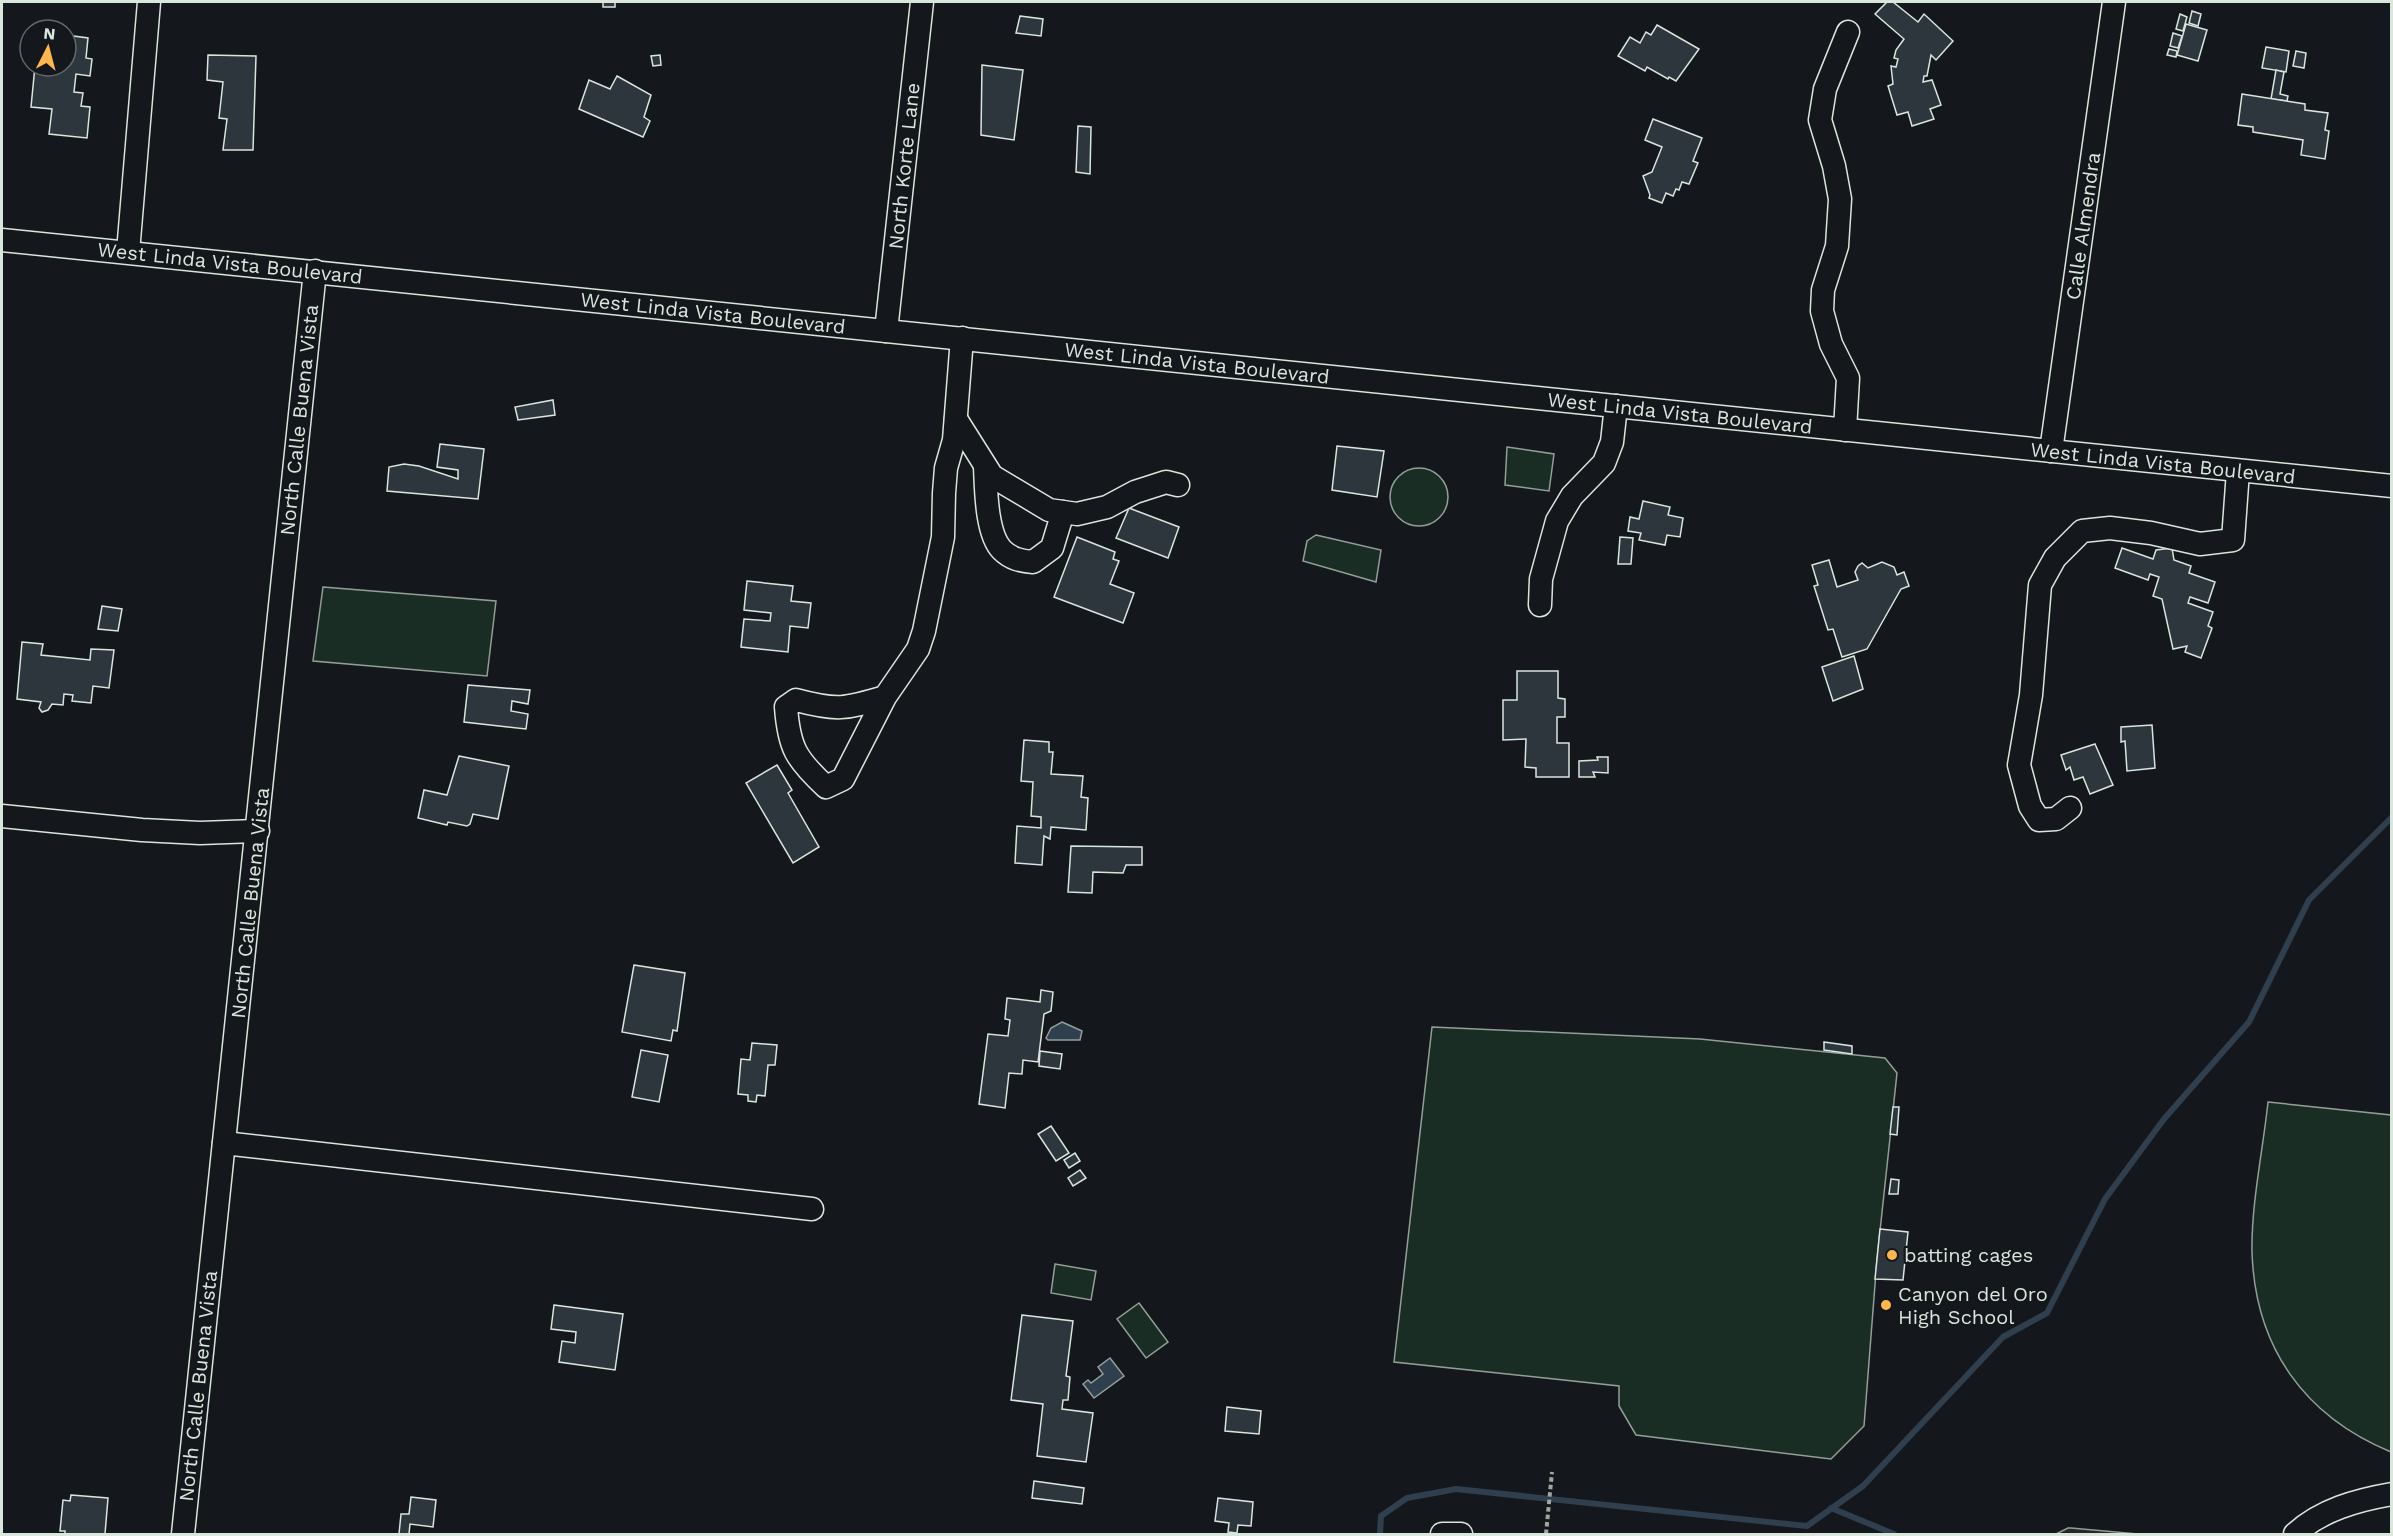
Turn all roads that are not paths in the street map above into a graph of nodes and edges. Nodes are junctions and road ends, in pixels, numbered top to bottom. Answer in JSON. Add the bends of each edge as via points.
{"nodes":[{"id":1,"x":149,"y":2,"type":"edge"},
{"id":2,"x":922,"y":2,"type":"edge"},
{"id":3,"x":2114,"y":2,"type":"edge"},
{"id":4,"x":1848,"y":32,"type":"dead end"},
{"id":5,"x":2,"y":240,"type":"edge"},
{"id":6,"x":128,"y":252,"type":"junction"},
{"id":7,"x":315,"y":271,"type":"junction"},
{"id":8,"x":886,"y":331,"type":"junction"},
{"id":9,"x":962,"y":338,"type":"junction"},
{"id":10,"x":1616,"y":406,"type":"junction"},
{"id":11,"x":956,"y":419,"type":"junction"},
{"id":12,"x":1845,"y":430,"type":"junction"},
{"id":13,"x":2051,"y":451,"type":"junction"},
{"id":14,"x":985,"y":466,"type":"junction"},
{"id":15,"x":2238,"y":471,"type":"junction"},
{"id":16,"x":1178,"y":485,"type":"dead end"},
{"id":17,"x":2391,"y":486,"type":"edge"},
{"id":18,"x":1063,"y":512,"type":"junction"},
{"id":19,"x":1540,"y":605,"type":"dead end"},
{"id":20,"x":885,"y":697,"type":"junction"},
{"id":21,"x":2070,"y":808,"type":"dead end"},
{"id":22,"x":2,"y":816,"type":"edge"},
{"id":23,"x":258,"y":831,"type":"junction"},
{"id":24,"x":224,"y":1143,"type":"junction"},
{"id":25,"x":812,"y":1209,"type":"dead end"},
{"id":26,"x":2391,"y":1494,"type":"edge"},
{"id":27,"x":183,"y":1534,"type":"edge"},
{"id":28,"x":1442,"y":1534,"type":"edge"},
{"id":29,"x":1461,"y":1534,"type":"edge"},
{"id":30,"x":2295,"y":1534,"type":"edge"}],
"edges":[{"from":1,"to":6,"type":"street"},
{"from":2,"to":8,"type":"street","name":"North Korte Lane"},
{"from":3,"to":13,"type":"street","name":"Calle Almendra"},
{"from":4,"to":12,"type":"street","via":[[1825,89],[1820,120],[1840,199],[1837,246],[1823,290],[1822,311],[1831,344],[1848,378]]},
{"from":5,"to":6,"type":"street","name":"West Linda Vista Boulevard"},
{"from":6,"to":7,"type":"street","name":"West Linda Vista Boulevard"},
{"from":7,"to":8,"type":"street","name":"West Linda Vista Boulevard"},
{"from":7,"to":23,"type":"street","name":"North Calle Buena Vista"},
{"from":8,"to":9,"type":"street","name":"West Linda Vista Boulevard"},
{"from":9,"to":10,"type":"street","name":"West Linda Vista Boulevard"},
{"from":9,"to":11,"type":"street"},
{"from":10,"to":12,"type":"street","name":"West Linda Vista Boulevard"},
{"from":10,"to":19,"type":"street","via":[[1612,442],[1604,463],[1572,496],[1557,521],[1541,579]]},
{"from":11,"to":14,"type":"street"},
{"from":11,"to":20,"type":"street","via":[[946,468],[943,537],[924,631],[918,649]]},
{"from":12,"to":13,"type":"street","name":"West Linda Vista Boulevard"},
{"from":13,"to":15,"type":"street","name":"West Linda Vista Boulevard"},
{"from":14,"to":18,"type":"street","via":[[992,477],[1049,510]]},
{"from":14,"to":18,"type":"street","via":[[993,531],[1001,550],[1016,560],[1033,562],[1052,548]]},
{"from":15,"to":17,"type":"street","name":"West Linda Vista Boulevard"},
{"from":15,"to":21,"type":"street","via":[[2232,540],[2200,544],[2110,528],[2082,531],[2055,558],[2040,585],[2031,695],[2019,765],[2030,807],[2039,820],[2056,819]]},
{"from":16,"to":18,"type":"street","via":[[1166,482],[1107,507],[1077,514]]},
{"from":20,"to":20,"type":"street","via":[[843,779],[826,787],[803,766],[788,735],[786,707],[796,700],[827,708],[849,708]]},
{"from":22,"to":23,"type":"street","via":[[142,830]]},
{"from":23,"to":24,"type":"street","name":"North Calle Buena Vista"},
{"from":24,"to":25,"type":"street"},
{"from":24,"to":27,"type":"street","name":"North Calle Buena Vista"},
{"from":26,"to":30,"type":"street","via":[[2329,1512]]},
{"from":28,"to":29,"type":"street"}]}
